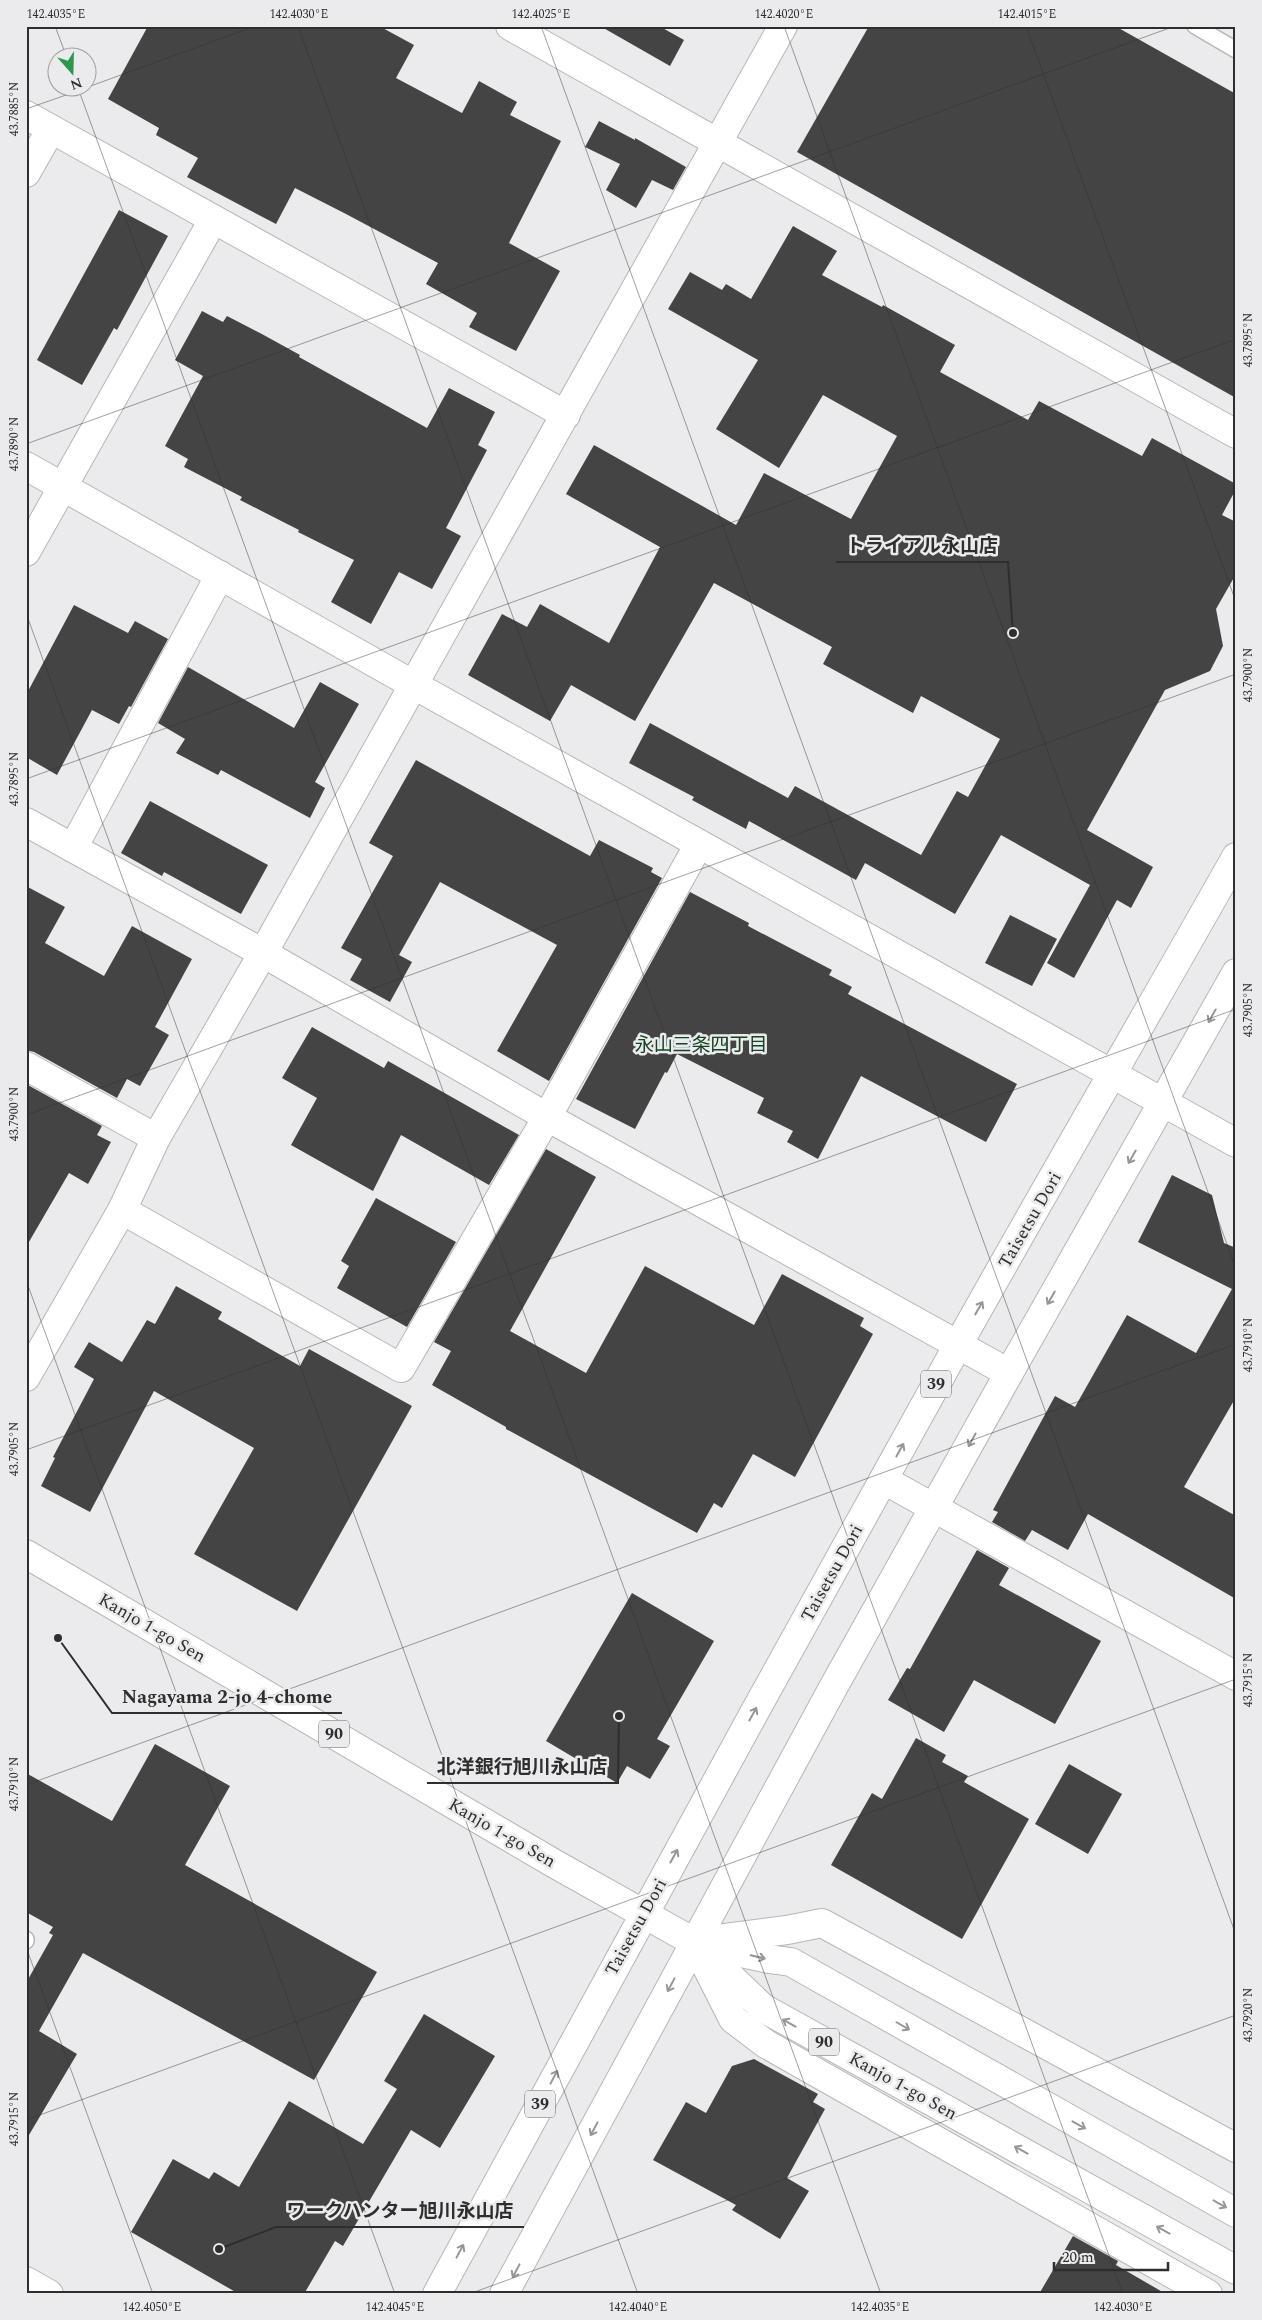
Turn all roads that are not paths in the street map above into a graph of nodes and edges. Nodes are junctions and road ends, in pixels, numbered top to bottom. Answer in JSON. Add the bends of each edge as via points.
{"nodes":[{"id":1,"x":510,"y":26,"type":"edge"},
{"id":2,"x":783,"y":26,"type":"edge"},
{"id":3,"x":1195,"y":26,"type":"edge"},
{"id":4,"x":1236,"y":50,"type":"edge"},
{"id":5,"x":26,"y":115,"type":"edge"},
{"id":6,"x":51,"y":129,"type":"junction"},
{"id":7,"x":718,"y":142,"type":"junction"},
{"id":8,"x":26,"y":172,"type":"edge"},
{"id":9,"x":213,"y":220,"type":"junction"},
{"id":10,"x":566,"y":415,"type":"junction"},
{"id":11,"x":1236,"y":434,"type":"edge"},
{"id":12,"x":26,"y":466,"type":"edge"},
{"id":13,"x":63,"y":486,"type":"junction"},
{"id":14,"x":26,"y":552,"type":"edge"},
{"id":15,"x":220,"y":575,"type":"junction"},
{"id":16,"x":414,"y":685,"type":"junction"},
{"id":17,"x":26,"y":822,"type":"edge"},
{"id":18,"x":698,"y":844,"type":"junction"},
{"id":19,"x":73,"y":848,"type":"junction"},
{"id":20,"x":1236,"y":857,"type":"edge"},
{"id":21,"x":263,"y":953,"type":"junction"},
{"id":22,"x":1236,"y":973,"type":"edge"},
{"id":23,"x":26,"y":1066,"type":"edge"},
{"id":24,"x":1113,"y":1074,"type":"junction"},
{"id":25,"x":1163,"y":1102,"type":"junction"},
{"id":26,"x":546,"y":1117,"type":"junction"},
{"id":27,"x":156,"y":1138,"type":"junction"},
{"id":28,"x":1236,"y":1143,"type":"edge"},
{"id":29,"x":122,"y":1210,"type":"junction"},
{"id":30,"x":958,"y":1345,"type":"junction"},
{"id":31,"x":1009,"y":1373,"type":"junction"},
{"id":32,"x":26,"y":1377,"type":"edge"},
{"id":33,"x":884,"y":1480,"type":"junction"},
{"id":34,"x":934,"y":1508,"type":"junction"},
{"id":35,"x":26,"y":1554,"type":"edge"},
{"id":36,"x":1236,"y":1676,"type":"edge"},
{"id":37,"x":642,"y":1914,"type":"junction"},
{"id":38,"x":694,"y":1942,"type":"junction"},
{"id":39,"x":1236,"y":2148,"type":"edge"},
{"id":40,"x":1236,"y":2213,"type":"edge"},
{"id":41,"x":1236,"y":2270,"type":"edge"},
{"id":42,"x":26,"y":2281,"type":"edge"},
{"id":43,"x":49,"y":2294,"type":"edge"},
{"id":44,"x":437,"y":2294,"type":"edge"},
{"id":45,"x":504,"y":2294,"type":"edge"},
{"id":46,"x":1208,"y":2294,"type":"edge"}],
"edges":[{"from":1,"to":7,"type":"main road"},
{"from":2,"to":7,"type":"main road"},
{"from":3,"to":4,"type":"lane"},
{"from":5,"to":6,"type":"main road"},
{"from":6,"to":8,"type":"main road"},
{"from":6,"to":9,"type":"main road"},
{"from":7,"to":10,"type":"main road"},
{"from":7,"to":11,"type":"main road"},
{"from":9,"to":10,"type":"main road"},
{"from":9,"to":13,"type":"main road"},
{"from":10,"to":16,"type":"main road"},
{"from":12,"to":13,"type":"main road"},
{"from":13,"to":14,"type":"main road"},
{"from":13,"to":15,"type":"main road"},
{"from":15,"to":16,"type":"main road"},
{"from":15,"to":19,"type":"main road"},
{"from":16,"to":18,"type":"main road"},
{"from":16,"to":21,"type":"main road"},
{"from":17,"to":19,"type":"main road"},
{"from":18,"to":24,"type":"main road"},
{"from":18,"to":26,"type":"main road"},
{"from":19,"to":21,"type":"main road"},
{"from":20,"to":24,"type":"main road","name":"Taisetsu Dori","number":"39"},
{"from":21,"to":26,"type":"main road"},
{"from":21,"to":27,"type":"main road"},
{"from":22,"to":25,"type":"main road","one_way":true},
{"from":23,"to":27,"type":"main road"},
{"from":24,"to":25,"type":"main road"},
{"from":30,"to":24,"type":"main road","name":"Taisetsu Dori","number":"39","one_way":true},
{"from":25,"to":28,"type":"main road"},
{"from":25,"to":31,"type":"main road","one_way":true},
{"from":26,"to":29,"type":"main road","via":[[401,1368]]},
{"from":26,"to":30,"type":"main road"},
{"from":27,"to":29,"type":"main road"},
{"from":29,"to":32,"type":"main road"},
{"from":30,"to":31,"type":"main road"},
{"from":33,"to":30,"type":"main road","name":"Taisetsu Dori","number":"39","one_way":true},
{"from":31,"to":34,"type":"main road","one_way":true},
{"from":33,"to":34,"type":"main road"},
{"from":37,"to":33,"type":"main road","name":"Taisetsu Dori","number":"39","one_way":true},
{"from":34,"to":36,"type":"main road"},
{"from":34,"to":38,"type":"main road"},
{"from":35,"to":37,"type":"main road","name":"Kanjo 1-go Sen","number":"90"},
{"from":37,"to":38,"type":"main road","name":"Kanjo 1-go Sen","number":"90"},
{"from":44,"to":37,"type":"main road","name":"Taisetsu Dori","number":"39","one_way":true},
{"from":38,"to":39,"type":"main road","via":[[822,1923]]},
{"from":38,"to":40,"type":"main road","name":"Kanjo 1-go Sen","number":"90","one_way":true,"via":[[791,1962]]},
{"from":41,"to":38,"type":"main road","name":"Kanjo 1-go Sen","number":"90","one_way":true,"via":[[763,2008]]},
{"from":38,"to":45,"type":"main road","one_way":true},
{"from":38,"to":46,"type":"main road","via":[[732,2019],[766,2044]]},
{"from":42,"to":43,"type":"main road"}]}
